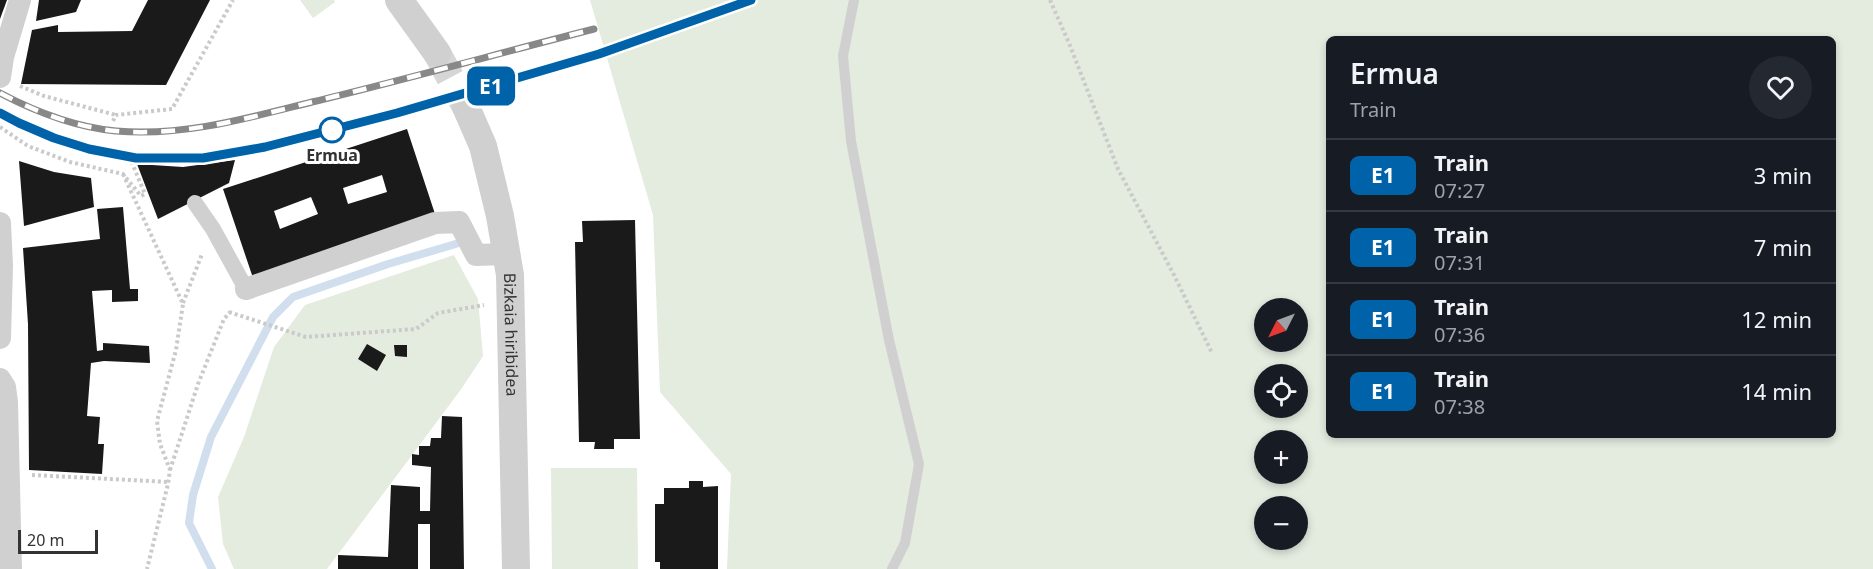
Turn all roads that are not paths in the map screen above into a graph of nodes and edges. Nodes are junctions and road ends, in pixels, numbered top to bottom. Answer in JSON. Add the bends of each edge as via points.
{"nodes":[{"id":1,"x":20,"y":0,"type":"edge"},
{"id":2,"x":399,"y":0,"type":"edge"},
{"id":3,"x":854,"y":0,"type":"edge"},
{"id":4,"x":437,"y":53,"type":"tunnel mouth"},
{"id":5,"x":0,"y":77,"type":"edge"},
{"id":6,"x":466,"y":107,"type":"tunnel mouth"},
{"id":7,"x":195,"y":203,"type":"dead end"},
{"id":8,"x":0,"y":223,"type":"edge"},
{"id":9,"x":507,"y":254,"type":"junction"},
{"id":10,"x":246,"y":289,"type":"joint"},
{"id":11,"x":0,"y":338,"type":"edge"},
{"id":12,"x":0,"y":379,"type":"edge"},
{"id":13,"x":11,"y":569,"type":"edge"},
{"id":14,"x":516,"y":569,"type":"edge"},
{"id":15,"x":892,"y":569,"type":"edge"}],
"edges":[{"from":1,"to":5,"type":"street"},
{"from":2,"to":4,"type":"street"},
{"from":3,"to":15,"type":"lane","via":[[843,56],[851,141],[889,340],[919,464],[905,543]]},
{"from":6,"to":9,"type":"street","name":"Bizkaia hiribidea","via":[[483,146]]},
{"from":7,"to":10,"type":"street"},
{"from":8,"to":11,"type":"street"},
{"from":9,"to":10,"type":"street","via":[[476,255],[459,222],[435,224]]},
{"from":9,"to":14,"type":"street","name":"Bizkaia hiribidea"},
{"from":12,"to":13,"type":"street","via":[[7,402]]}]}
